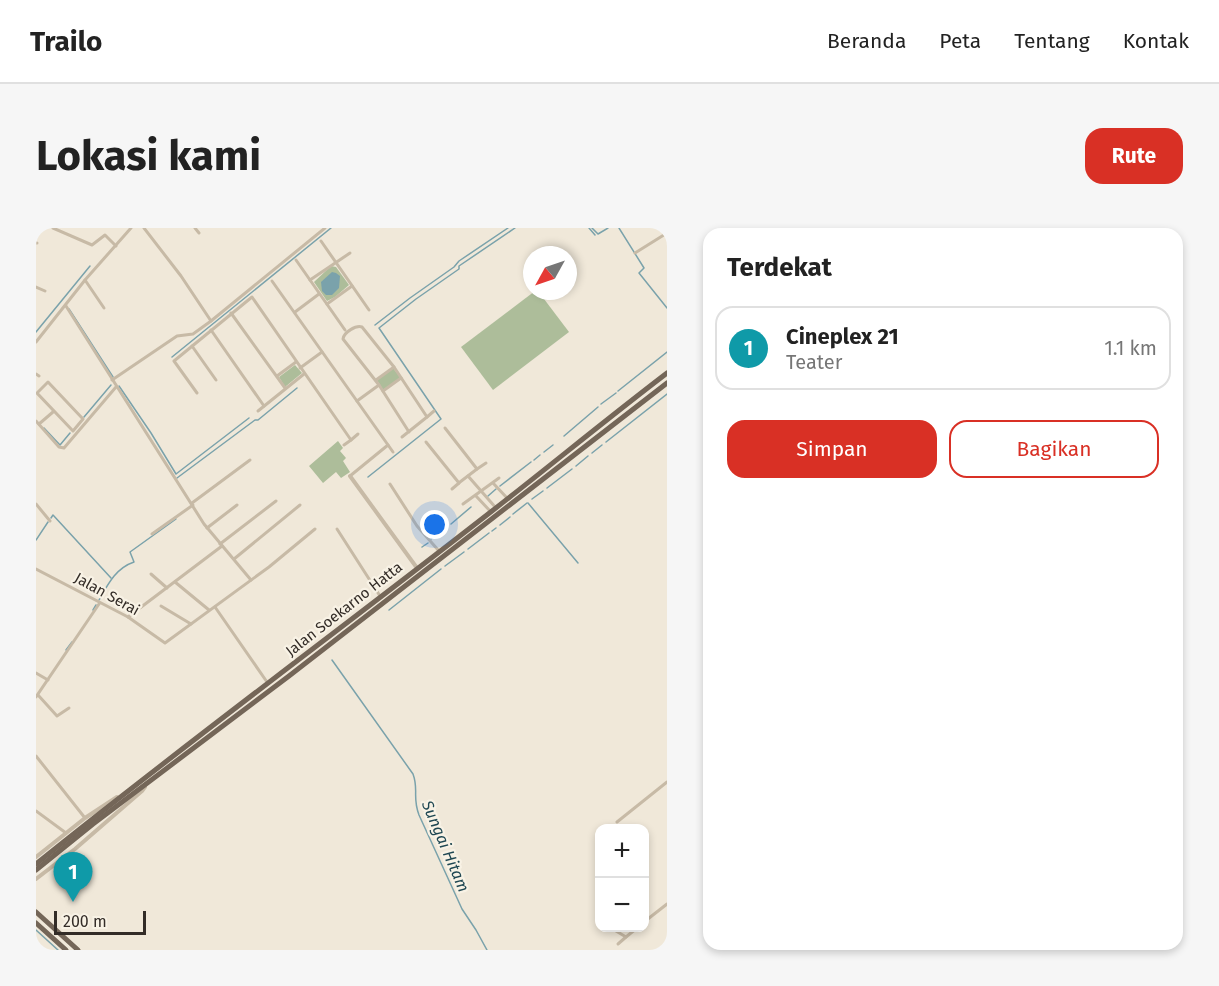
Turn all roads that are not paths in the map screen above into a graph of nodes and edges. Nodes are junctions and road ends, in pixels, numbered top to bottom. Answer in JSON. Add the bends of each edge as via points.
{"nodes":[{"id":1,"x":54,"y":228,"type":"edge"},
{"id":2,"x":131,"y":228,"type":"edge"},
{"id":3,"x":144,"y":228,"type":"edge"},
{"id":4,"x":195,"y":228,"type":"edge"},
{"id":5,"x":325,"y":228,"type":"edge"},
{"id":6,"x":199,"y":233,"type":"dead end"},
{"id":7,"x":667,"y":233,"type":"edge"},
{"id":8,"x":321,"y":241,"type":"dead end"},
{"id":9,"x":116,"y":246,"type":"junction"},
{"id":10,"x":350,"y":253,"type":"dead end"},
{"id":11,"x":635,"y":253,"type":"dead end"},
{"id":12,"x":296,"y":260,"type":"dead end"},
{"id":13,"x":335,"y":263,"type":"junction"},
{"id":14,"x":85,"y":280,"type":"junction"},
{"id":15,"x":310,"y":280,"type":"junction"},
{"id":16,"x":272,"y":281,"type":"dead end"},
{"id":17,"x":352,"y":286,"type":"junction"},
{"id":18,"x":36,"y":287,"type":"edge"},
{"id":19,"x":45,"y":291,"type":"dead end"},
{"id":20,"x":319,"y":294,"type":"junction"},
{"id":21,"x":327,"y":304,"type":"junction"},
{"id":22,"x":66,"y":306,"type":"junction"},
{"id":23,"x":104,"y":308,"type":"dead end"},
{"id":24,"x":369,"y":310,"type":"dead end"},
{"id":25,"x":295,"y":312,"type":"junction"},
{"id":26,"x":231,"y":313,"type":"junction"},
{"id":27,"x":211,"y":321,"type":"junction"},
{"id":28,"x":211,"y":330,"type":"junction"},
{"id":29,"x":345,"y":330,"type":"dead end"},
{"id":30,"x":36,"y":342,"type":"edge"},
{"id":31,"x":192,"y":346,"type":"junction"},
{"id":32,"x":322,"y":352,"type":"junction"},
{"id":33,"x":296,"y":362,"type":"junction"},
{"id":34,"x":394,"y":367,"type":"junction"},
{"id":35,"x":300,"y":368,"type":"junction"},
{"id":36,"x":304,"y":374,"type":"junction"},
{"id":37,"x":667,"y":374,"type":"edge"},
{"id":38,"x":277,"y":376,"type":"junction"},
{"id":39,"x":401,"y":378,"type":"junction"},
{"id":40,"x":112,"y":380,"type":"junction"},
{"id":41,"x":216,"y":380,"type":"dead end"},
{"id":42,"x":376,"y":380,"type":"junction"},
{"id":43,"x":667,"y":382,"type":"edge"},
{"id":44,"x":379,"y":385,"type":"junction"},
{"id":45,"x":116,"y":387,"type":"junction"},
{"id":46,"x":285,"y":388,"type":"junction"},
{"id":47,"x":383,"y":391,"type":"junction"},
{"id":48,"x":197,"y":393,"type":"dead end"},
{"id":49,"x":357,"y":401,"type":"junction"},
{"id":50,"x":264,"y":406,"type":"junction"},
{"id":51,"x":258,"y":411,"type":"dead end"},
{"id":52,"x":434,"y":411,"type":"dead end"},
{"id":53,"x":53,"y":412,"type":"junction"},
{"id":54,"x":427,"y":417,"type":"junction"},
{"id":55,"x":38,"y":422,"type":"edge"},
{"id":56,"x":444,"y":428,"type":"dead end"},
{"id":57,"x":409,"y":432,"type":"junction"},
{"id":58,"x":358,"y":434,"type":"dead end"},
{"id":59,"x":402,"y":438,"type":"dead end"},
{"id":60,"x":351,"y":440,"type":"junction"},
{"id":61,"x":426,"y":442,"type":"dead end"},
{"id":62,"x":344,"y":445,"type":"dead end"},
{"id":63,"x":388,"y":445,"type":"junction"},
{"id":64,"x":393,"y":452,"type":"dead end"},
{"id":65,"x":250,"y":460,"type":"dead end"},
{"id":66,"x":486,"y":463,"type":"dead end"},
{"id":67,"x":477,"y":469,"type":"junction"},
{"id":68,"x":350,"y":476,"type":"joint"},
{"id":69,"x":468,"y":476,"type":"junction"},
{"id":70,"x":499,"y":478,"type":"dead end"},
{"id":71,"x":459,"y":483,"type":"junction"},
{"id":72,"x":493,"y":483,"type":"junction"},
{"id":73,"x":390,"y":484,"type":"dead end"},
{"id":74,"x":452,"y":489,"type":"dead end"},
{"id":75,"x":482,"y":490,"type":"junction"},
{"id":76,"x":476,"y":495,"type":"junction"},
{"id":77,"x":508,"y":499,"type":"junction"},
{"id":78,"x":276,"y":501,"type":"dead end"},
{"id":79,"x":36,"y":504,"type":"edge"},
{"id":80,"x":193,"y":504,"type":"junction"},
{"id":81,"x":463,"y":504,"type":"dead end"},
{"id":82,"x":237,"y":505,"type":"dead end"},
{"id":83,"x":300,"y":505,"type":"dead end"},
{"id":84,"x":493,"y":510,"type":"junction"},
{"id":85,"x":50,"y":521,"type":"dead end"},
{"id":86,"x":207,"y":528,"type":"junction"},
{"id":87,"x":315,"y":529,"type":"dead end"},
{"id":88,"x":337,"y":529,"type":"dead end"},
{"id":89,"x":152,"y":534,"type":"dead end"},
{"id":90,"x":221,"y":545,"type":"junction"},
{"id":91,"x":439,"y":551,"type":"junction"},
{"id":92,"x":234,"y":559,"type":"junction"},
{"id":93,"x":417,"y":568,"type":"junction"},
{"id":94,"x":36,"y":569,"type":"edge"},
{"id":95,"x":151,"y":574,"type":"dead end"},
{"id":96,"x":251,"y":580,"type":"junction"},
{"id":97,"x":175,"y":582,"type":"junction"},
{"id":98,"x":167,"y":588,"type":"junction"},
{"id":99,"x":380,"y":596,"type":"junction"},
{"id":100,"x":99,"y":603,"type":"junction"},
{"id":101,"x":161,"y":606,"type":"dead end"},
{"id":102,"x":215,"y":607,"type":"junction"},
{"id":103,"x":209,"y":610,"type":"junction"},
{"id":104,"x":128,"y":617,"type":"junction"},
{"id":105,"x":190,"y":624,"type":"junction"},
{"id":106,"x":339,"y":632,"type":"junction"},
{"id":107,"x":36,"y":673,"type":"edge"},
{"id":108,"x":48,"y":680,"type":"junction"},
{"id":109,"x":268,"y":683,"type":"junction"},
{"id":110,"x":36,"y":695,"type":"edge"},
{"id":111,"x":69,"y":708,"type":"dead end"},
{"id":112,"x":36,"y":756,"type":"edge"},
{"id":113,"x":667,"y":782,"type":"edge"},
{"id":114,"x":146,"y":783,"type":"junction"},
{"id":115,"x":36,"y":811,"type":"edge"},
{"id":116,"x":89,"y":821,"type":"junction"},
{"id":117,"x":617,"y":822,"type":"dead end"},
{"id":118,"x":67,"y":834,"type":"junction"},
{"id":119,"x":36,"y":857,"type":"edge"},
{"id":120,"x":36,"y":864,"type":"edge"},
{"id":121,"x":36,"y":870,"type":"edge"},
{"id":122,"x":36,"y":879,"type":"edge"},
{"id":123,"x":667,"y":904,"type":"edge"},
{"id":124,"x":36,"y":912,"type":"edge"},
{"id":125,"x":649,"y":919,"type":"edge"},
{"id":126,"x":36,"y":923,"type":"edge"},
{"id":127,"x":618,"y":932,"type":"edge"},
{"id":128,"x":632,"y":932,"type":"edge"},
{"id":129,"x":626,"y":937,"type":"junction"},
{"id":130,"x":618,"y":944,"type":"dead end"},
{"id":131,"x":66,"y":950,"type":"edge"},
{"id":132,"x":78,"y":950,"type":"edge"}],
"edges":[{"from":1,"to":9,"type":"street","via":[[92,245],[105,235]]},
{"from":2,"to":9,"type":"street"},
{"from":3,"to":27,"type":"street"},
{"from":4,"to":6,"type":"street"},
{"from":5,"to":27,"type":"street"},
{"from":7,"to":11,"type":"street"},
{"from":8,"to":13,"type":"street"},
{"from":9,"to":14,"type":"street"},
{"from":10,"to":13,"type":"street"},
{"from":12,"to":15,"type":"street"},
{"from":13,"to":15,"type":"street"},
{"from":13,"to":17,"type":"street"},
{"from":14,"to":22,"type":"street"},
{"from":14,"to":23,"type":"street"},
{"from":15,"to":20,"type":"street"},
{"from":16,"to":25,"type":"street"},
{"from":17,"to":21,"type":"street"},
{"from":17,"to":24,"type":"street"},
{"from":18,"to":19,"type":"street"},
{"from":20,"to":21,"type":"street"},
{"from":20,"to":25,"type":"street"},
{"from":21,"to":29,"type":"street"},
{"from":22,"to":30,"type":"street"},
{"from":22,"to":40,"type":"street"},
{"from":25,"to":32,"type":"street"},
{"from":26,"to":28,"type":"street"},
{"from":26,"to":33,"type":"street","via":[[253,298]]},
{"from":26,"to":38,"type":"street"},
{"from":27,"to":40,"type":"street","via":[[193,334],[177,336]]},
{"from":28,"to":31,"type":"street"},
{"from":28,"to":50,"type":"street"},
{"from":31,"to":41,"type":"street"},
{"from":31,"to":48,"type":"street","via":[[174,361]]},
{"from":32,"to":35,"type":"street"},
{"from":32,"to":49,"type":"street"},
{"from":33,"to":35,"type":"street"},
{"from":33,"to":38,"type":"street"},
{"from":34,"to":39,"type":"street"},
{"from":34,"to":42,"type":"street"},
{"from":34,"to":42,"type":"street","via":[[362,327],[345,334],[343,339]]},
{"from":35,"to":36,"type":"street"},
{"from":36,"to":46,"type":"street"},
{"from":36,"to":60,"type":"street"},
{"from":37,"to":77,"type":"main road","name":"Jalan Soekarno Hatta"},
{"from":38,"to":46,"type":"street"},
{"from":39,"to":47,"type":"street"},
{"from":39,"to":54,"type":"street"},
{"from":40,"to":45,"type":"street"},
{"from":42,"to":44,"type":"street"},
{"from":43,"to":106,"type":"main road","name":"Jalan Soekarno Hatta"},
{"from":44,"to":47,"type":"street"},
{"from":44,"to":49,"type":"street"},
{"from":45,"to":55,"type":"street","via":[[64,448]]},
{"from":45,"to":80,"type":"street"},
{"from":46,"to":50,"type":"street"},
{"from":47,"to":57,"type":"street"},
{"from":49,"to":63,"type":"street"},
{"from":50,"to":51,"type":"street"},
{"from":52,"to":54,"type":"street"},
{"from":53,"to":53,"type":"street","via":[[71,431],[83,421],[48,382],[36,392]]},
{"from":53,"to":55,"type":"street"},
{"from":54,"to":57,"type":"street"},
{"from":56,"to":67,"type":"street"},
{"from":57,"to":59,"type":"street"},
{"from":58,"to":60,"type":"street"},
{"from":60,"to":62,"type":"street"},
{"from":61,"to":71,"type":"street"},
{"from":63,"to":64,"type":"street"},
{"from":63,"to":68,"type":"street"},
{"from":65,"to":80,"type":"street"},
{"from":66,"to":67,"type":"street"},
{"from":67,"to":69,"type":"street"},
{"from":68,"to":93,"type":"street"},
{"from":69,"to":71,"type":"street"},
{"from":69,"to":75,"type":"street"},
{"from":70,"to":72,"type":"street"},
{"from":71,"to":74,"type":"street"},
{"from":72,"to":75,"type":"street"},
{"from":72,"to":77,"type":"street"},
{"from":73,"to":91,"type":"street"},
{"from":75,"to":76,"type":"street"},
{"from":75,"to":84,"type":"street"},
{"from":76,"to":81,"type":"street"},
{"from":76,"to":84,"type":"street"},
{"from":77,"to":84,"type":"main road","name":"Jalan Soekarno Hatta"},
{"from":78,"to":90,"type":"street"},
{"from":79,"to":85,"type":"street"},
{"from":80,"to":86,"type":"street"},
{"from":80,"to":89,"type":"street"},
{"from":82,"to":86,"type":"street"},
{"from":83,"to":92,"type":"street"},
{"from":84,"to":91,"type":"main road","name":"Jalan Soekarno Hatta"},
{"from":86,"to":90,"type":"street"},
{"from":87,"to":96,"type":"street"},
{"from":88,"to":99,"type":"street"},
{"from":90,"to":92,"type":"street"},
{"from":90,"to":97,"type":"street"},
{"from":91,"to":93,"type":"main road","name":"Jalan Soekarno Hatta"},
{"from":92,"to":96,"type":"street"},
{"from":93,"to":99,"type":"main road","name":"Jalan Soekarno Hatta"},
{"from":94,"to":100,"type":"street","name":"Jalan Serai"},
{"from":95,"to":98,"type":"street"},
{"from":96,"to":102,"type":"street"},
{"from":97,"to":98,"type":"street"},
{"from":97,"to":103,"type":"street"},
{"from":98,"to":104,"type":"street"},
{"from":99,"to":106,"type":"main road","name":"Jalan Soekarno Hatta"},
{"from":100,"to":104,"type":"street","name":"Jalan Serai"},
{"from":100,"to":108,"type":"street"},
{"from":101,"to":105,"type":"street"},
{"from":102,"to":103,"type":"street"},
{"from":102,"to":109,"type":"street"},
{"from":103,"to":105,"type":"street"},
{"from":104,"to":105,"type":"street","name":"Jalan Serai","via":[[165,643]]},
{"from":106,"to":109,"type":"main road","name":"Jalan Soekarno Hatta"},
{"from":106,"to":114,"type":"main road","name":"Jalan Soekarno Hatta"},
{"from":107,"to":108,"type":"street"},
{"from":108,"to":110,"type":"street"},
{"from":109,"to":116,"type":"main road","name":"Jalan Soekarno Hatta"},
{"from":110,"to":111,"type":"street","via":[[57,716]]},
{"from":112,"to":116,"type":"street"},
{"from":113,"to":117,"type":"street"},
{"from":114,"to":116,"type":"main road","name":"Jalan Soekarno Hatta"},
{"from":114,"to":122,"type":"street","name":"Jalan Soekarno Hatta","via":[[142,791]]},
{"from":115,"to":118,"type":"street"},
{"from":116,"to":118,"type":"street"},
{"from":116,"to":120,"type":"main road","name":"Jalan Soekarno Hatta"},
{"from":116,"to":121,"type":"main road","name":"Jalan Soekarno Hatta"},
{"from":118,"to":119,"type":"street"},
{"from":123,"to":125,"type":"street"},
{"from":124,"to":132,"type":"main road"},
{"from":126,"to":131,"type":"main road"},
{"from":127,"to":129,"type":"street"},
{"from":128,"to":129,"type":"street"},
{"from":129,"to":130,"type":"street"}]}
